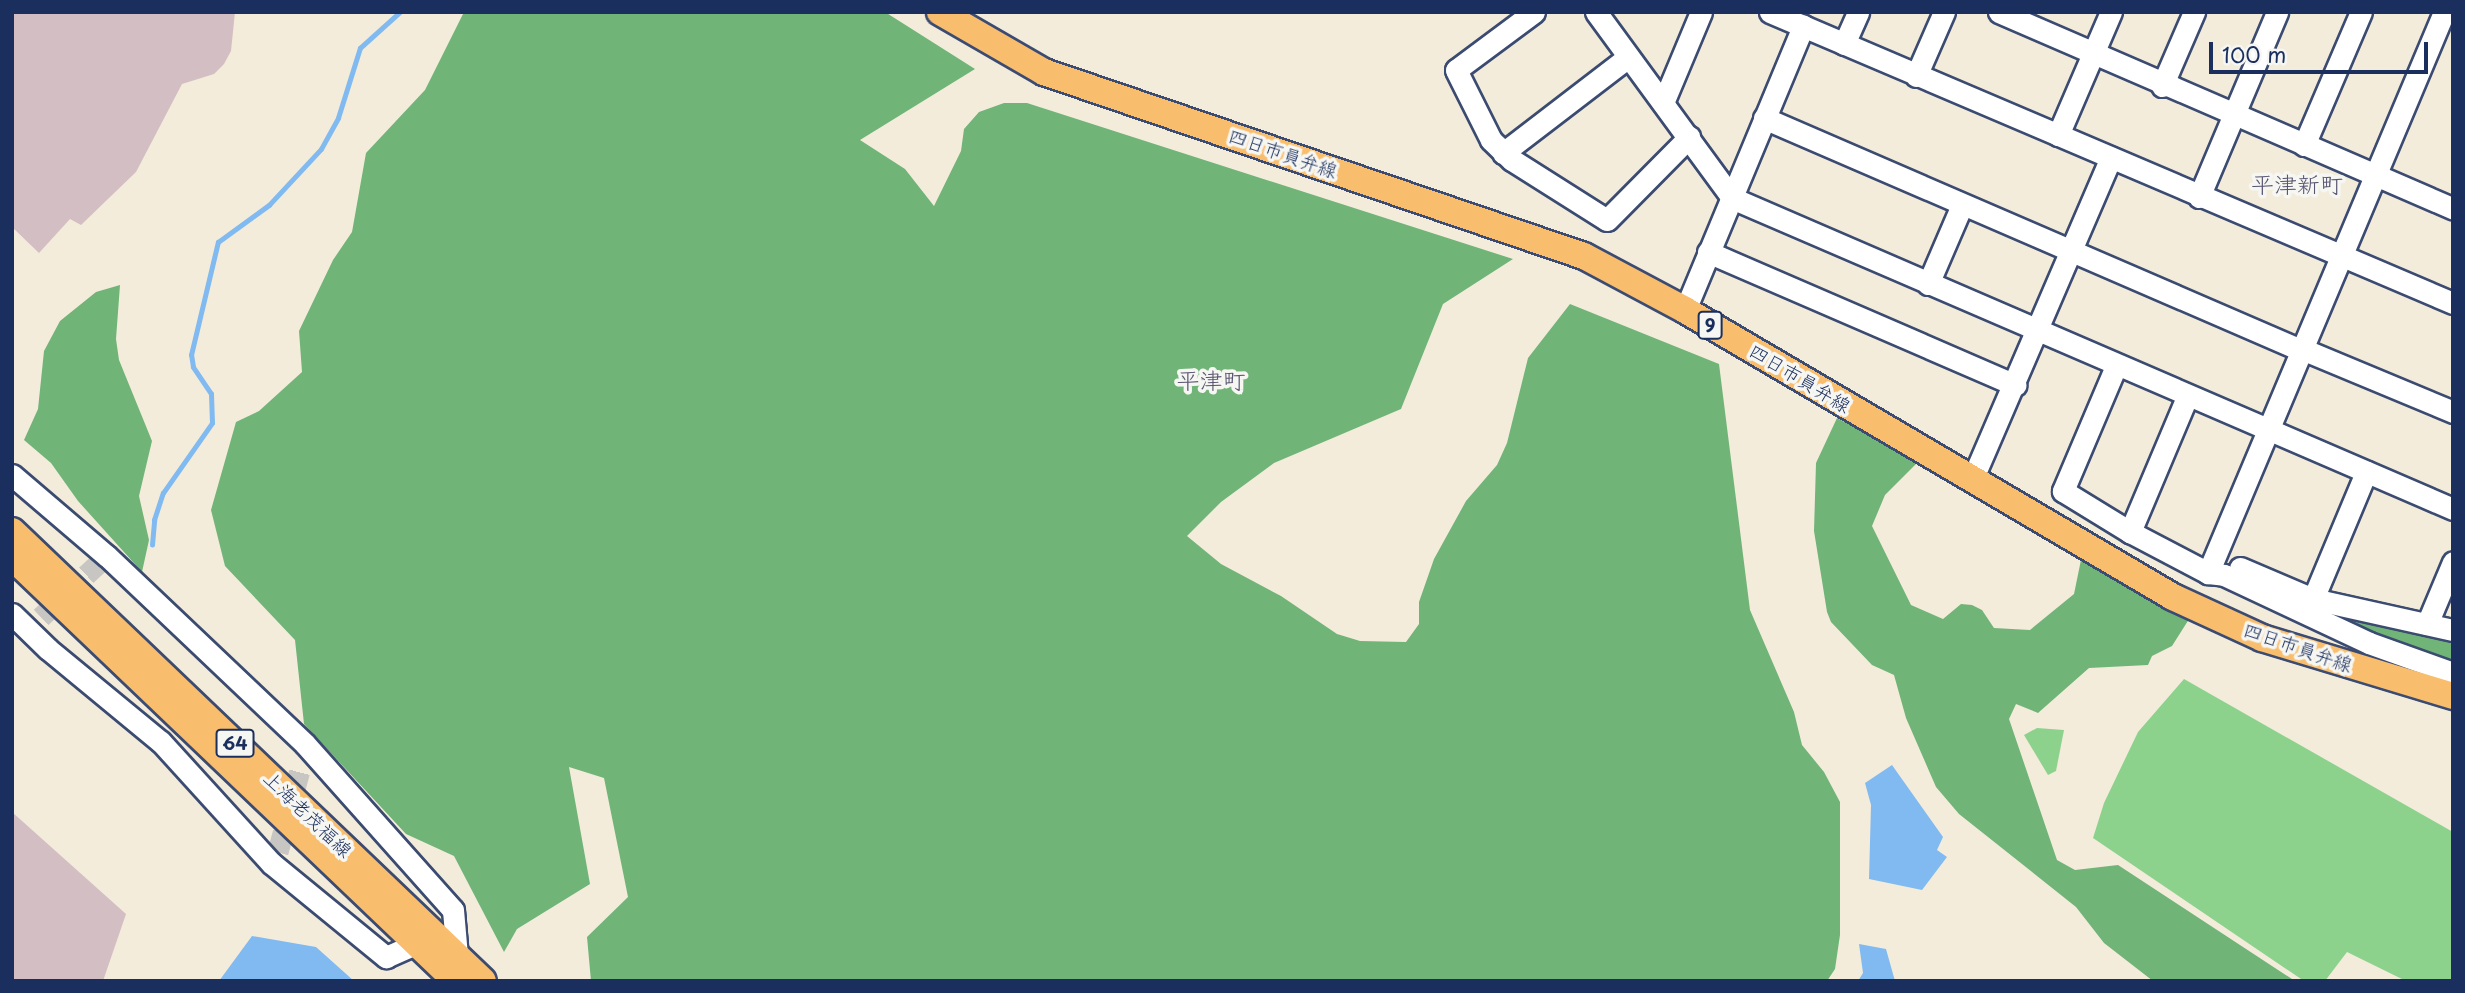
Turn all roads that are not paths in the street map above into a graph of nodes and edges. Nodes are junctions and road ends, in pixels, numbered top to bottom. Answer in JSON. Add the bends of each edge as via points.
{"nodes":[{"id":1,"x":940,"y":12,"type":"edge"},
{"id":2,"x":1534,"y":12,"type":"edge"},
{"id":3,"x":1596,"y":12,"type":"edge"},
{"id":4,"x":1702,"y":12,"type":"edge"},
{"id":5,"x":1770,"y":12,"type":"edge"},
{"id":6,"x":1858,"y":12,"type":"edge"},
{"id":7,"x":1944,"y":12,"type":"edge"},
{"id":8,"x":1999,"y":12,"type":"edge"},
{"id":9,"x":2111,"y":12,"type":"edge"},
{"id":10,"x":2194,"y":12,"type":"edge"},
{"id":11,"x":2277,"y":12,"type":"edge"},
{"id":12,"x":2361,"y":12,"type":"edge"},
{"id":13,"x":2444,"y":12,"type":"edge"},
{"id":14,"x":2024,"y":17,"type":"edge"},
{"id":15,"x":1803,"y":26,"type":"junction"},
{"id":16,"x":1844,"y":44,"type":"junction"},
{"id":17,"x":2091,"y":56,"type":"junction"},
{"id":18,"x":1628,"y":57,"type":"junction"},
{"id":19,"x":1916,"y":76,"type":"junction"},
{"id":20,"x":2162,"y":86,"type":"junction"},
{"id":21,"x":1662,"y":103,"type":"junction"},
{"id":22,"x":2233,"y":115,"type":"junction"},
{"id":23,"x":1764,"y":118,"type":"junction"},
{"id":24,"x":2058,"y":135,"type":"junction"},
{"id":25,"x":1689,"y":137,"type":"junction"},
{"id":26,"x":2304,"y":145,"type":"junction"},
{"id":27,"x":1503,"y":153,"type":"junction"},
{"id":28,"x":2111,"y":158,"type":"junction"},
{"id":29,"x":2375,"y":175,"type":"junction"},
{"id":30,"x":2199,"y":197,"type":"junction"},
{"id":31,"x":1732,"y":198,"type":"junction"},
{"id":32,"x":2451,"y":202,"type":"edge"},
{"id":33,"x":1962,"y":205,"type":"junction"},
{"id":34,"x":1708,"y":252,"type":"junction"},
{"id":35,"x":2072,"y":253,"type":"junction"},
{"id":36,"x":2342,"y":256,"type":"junction"},
{"id":37,"x":1928,"y":284,"type":"junction"},
{"id":38,"x":2453,"y":303,"type":"edge"},
{"id":39,"x":1685,"y":310,"type":"junction"},
{"id":40,"x":2038,"y":332,"type":"junction"},
{"id":41,"x":2302,"y":350,"type":"junction"},
{"id":42,"x":2116,"y":366,"type":"junction"},
{"id":43,"x":2015,"y":385,"type":"junction"},
{"id":44,"x":2187,"y":397,"type":"junction"},
{"id":45,"x":2453,"y":412,"type":"edge"},
{"id":46,"x":2268,"y":430,"type":"junction"},
{"id":47,"x":2366,"y":472,"type":"junction"},
{"id":48,"x":12,"y":475,"type":"edge"},
{"id":49,"x":1972,"y":480,"type":"junction"},
{"id":50,"x":2453,"y":509,"type":"edge"},
{"id":51,"x":12,"y":531,"type":"edge"},
{"id":52,"x":2130,"y":532,"type":"junction"},
{"id":53,"x":12,"y":557,"type":"edge"},
{"id":54,"x":2453,"y":562,"type":"edge"},
{"id":55,"x":2211,"y":565,"type":"junction"},
{"id":56,"x":2313,"y":599,"type":"junction"},
{"id":57,"x":12,"y":614,"type":"edge"},
{"id":58,"x":2427,"y":624,"type":"junction"},
{"id":59,"x":2453,"y":630,"type":"edge"},
{"id":60,"x":2453,"y":673,"type":"edge"},
{"id":61,"x":2453,"y":696,"type":"edge"},
{"id":62,"x":305,"y":744,"type":"junction"},
{"id":63,"x":301,"y":766,"type":"tunnel mouth"},
{"id":64,"x":417,"y":943,"type":"junction"},
{"id":65,"x":457,"y":968,"type":"edge"},
{"id":66,"x":483,"y":981,"type":"edge"}],
"edges":[{"from":1,"to":39,"type":"main road","name":"四日市員弁線","number":"9","via":[[1044,72],[1584,256]]},
{"from":2,"to":27,"type":"street","via":[[1456,70],[1491,140]]},
{"from":3,"to":18,"type":"street"},
{"from":4,"to":21,"type":"street"},
{"from":5,"to":15,"type":"street"},
{"from":6,"to":16,"type":"street"},
{"from":7,"to":19,"type":"street"},
{"from":8,"to":14,"type":"street"},
{"from":9,"to":17,"type":"street"},
{"from":10,"to":20,"type":"street"},
{"from":11,"to":22,"type":"street"},
{"from":12,"to":26,"type":"street"},
{"from":13,"to":29,"type":"street"},
{"from":14,"to":17,"type":"street"},
{"from":15,"to":16,"type":"street"},
{"from":15,"to":23,"type":"street"},
{"from":16,"to":19,"type":"street"},
{"from":17,"to":20,"type":"street"},
{"from":17,"to":24,"type":"street"},
{"from":18,"to":21,"type":"street"},
{"from":18,"to":27,"type":"street"},
{"from":19,"to":24,"type":"street"},
{"from":20,"to":22,"type":"street"},
{"from":21,"to":25,"type":"street"},
{"from":22,"to":26,"type":"street"},
{"from":22,"to":30,"type":"street"},
{"from":23,"to":31,"type":"street"},
{"from":23,"to":33,"type":"street"},
{"from":24,"to":28,"type":"street"},
{"from":25,"to":27,"type":"street","via":[[1607,220]]},
{"from":25,"to":31,"type":"street"},
{"from":26,"to":29,"type":"street"},
{"from":28,"to":30,"type":"street"},
{"from":28,"to":35,"type":"street"},
{"from":29,"to":32,"type":"street"},
{"from":29,"to":36,"type":"street"},
{"from":30,"to":36,"type":"street"},
{"from":31,"to":34,"type":"street"},
{"from":31,"to":37,"type":"street"},
{"from":33,"to":35,"type":"street"},
{"from":33,"to":37,"type":"street"},
{"from":34,"to":39,"type":"street"},
{"from":34,"to":43,"type":"street"},
{"from":35,"to":40,"type":"street"},
{"from":35,"to":41,"type":"street"},
{"from":36,"to":38,"type":"street"},
{"from":36,"to":41,"type":"street"},
{"from":37,"to":40,"type":"street"},
{"from":39,"to":49,"type":"main road","name":"四日市員弁線","number":"9"},
{"from":40,"to":42,"type":"street"},
{"from":40,"to":43,"type":"street"},
{"from":41,"to":45,"type":"street"},
{"from":41,"to":46,"type":"street"},
{"from":42,"to":44,"type":"street"},
{"from":42,"to":52,"type":"street","via":[[2063,491]]},
{"from":43,"to":49,"type":"street"},
{"from":44,"to":46,"type":"street"},
{"from":44,"to":52,"type":"street"},
{"from":46,"to":47,"type":"street"},
{"from":46,"to":55,"type":"street"},
{"from":47,"to":50,"type":"street"},
{"from":47,"to":56,"type":"street"},
{"from":48,"to":62,"type":"street"},
{"from":49,"to":61,"type":"main road","name":"四日市員弁線","number":"9","via":[[2173,597],[2262,638]]},
{"from":51,"to":65,"type":"main road","name":"上海老茂福線","number":"64"},
{"from":52,"to":55,"type":"street","via":[[2197,571]]},
{"from":53,"to":64,"type":"main road","name":"上海老茂福線","number":"64"},
{"from":54,"to":58,"type":"street"},
{"from":55,"to":56,"type":"street"},
{"from":55,"to":60,"type":"street","via":[[2369,643]]},
{"from":56,"to":58,"type":"street"},
{"from":57,"to":64,"type":"street","via":[[34,623],[161,742],[238,828],[386,957]]},
{"from":58,"to":59,"type":"street"},
{"from":62,"to":63,"type":"street"},
{"from":62,"to":65,"type":"street","via":[[453,910]]},
{"from":64,"to":65,"type":"main road","name":"上海老茂福線","number":"64"},
{"from":65,"to":66,"type":"main road","name":"上海老茂福線","number":"64"}]}
